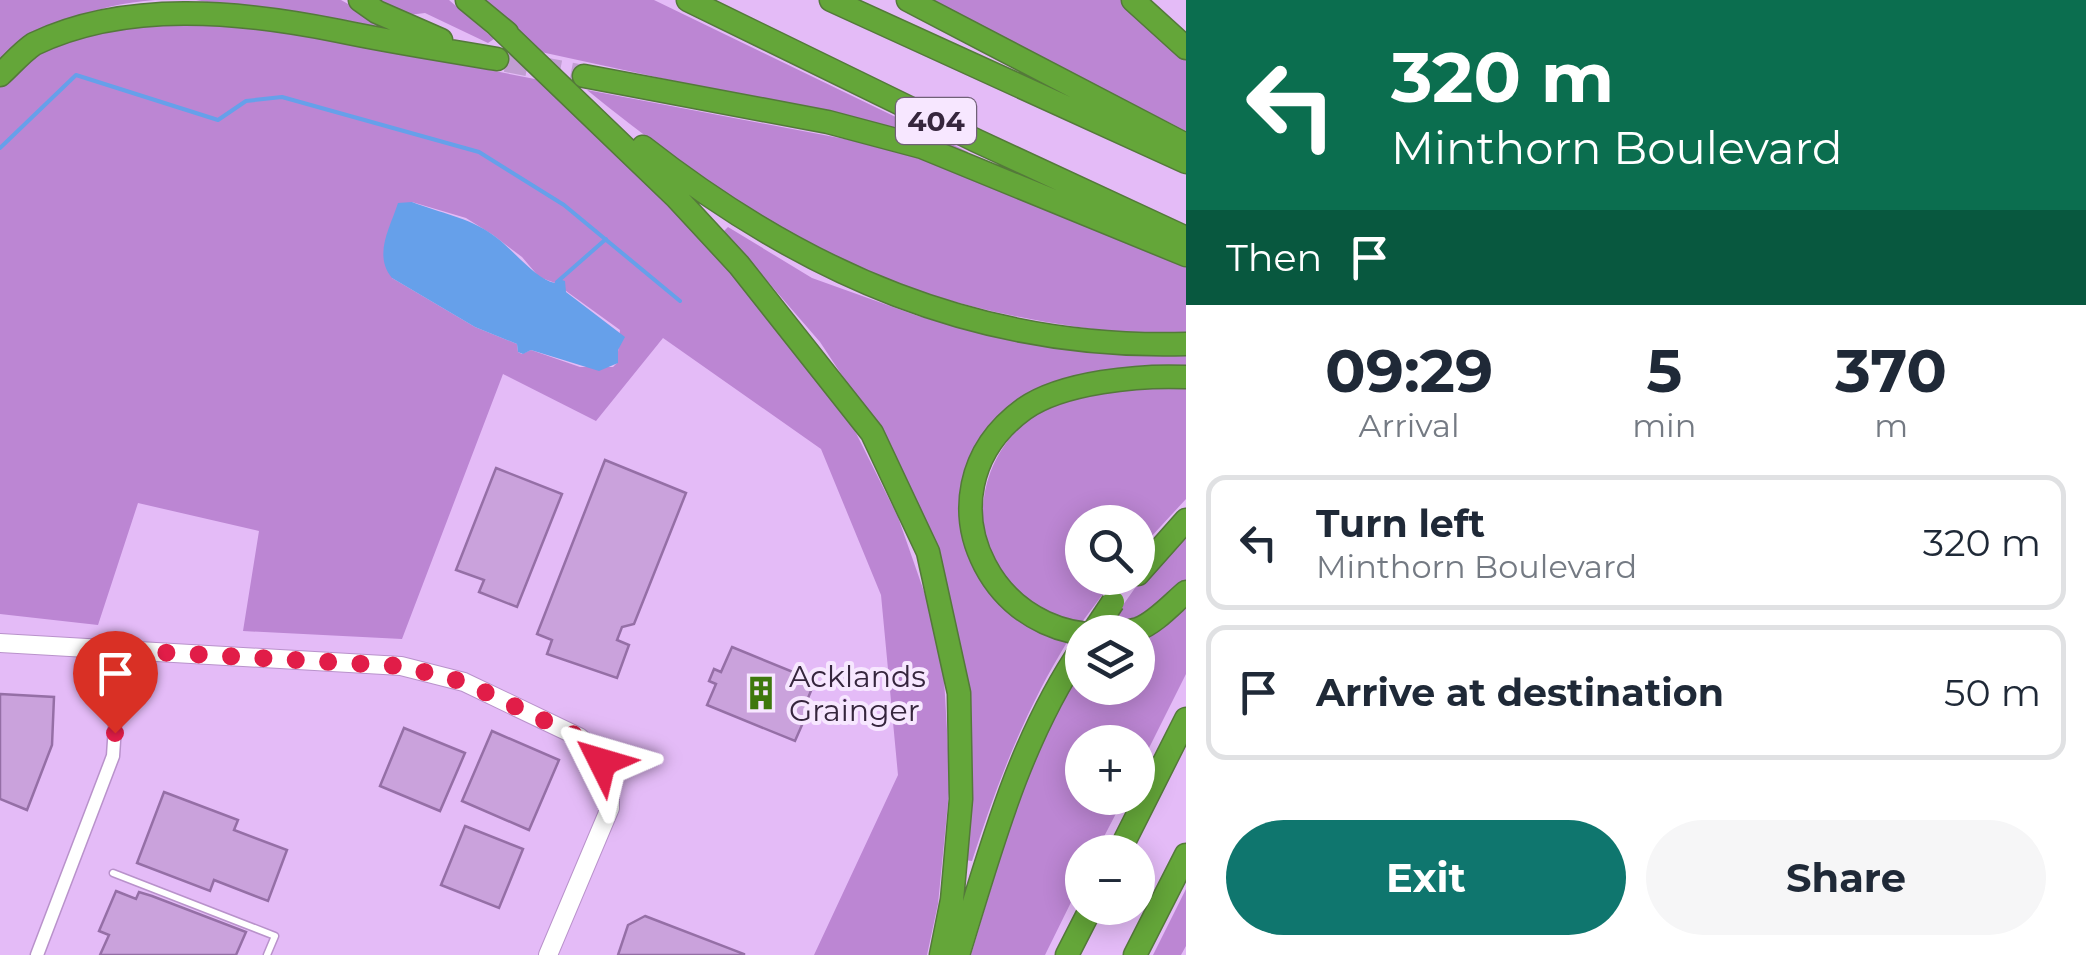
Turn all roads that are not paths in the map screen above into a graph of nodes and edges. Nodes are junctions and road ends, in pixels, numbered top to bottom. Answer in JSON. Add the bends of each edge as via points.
{"nodes":[{"id":1,"x":360,"y":0,"type":"edge"},
{"id":2,"x":467,"y":0,"type":"edge"},
{"id":3,"x":688,"y":0,"type":"edge"},
{"id":4,"x":831,"y":0,"type":"edge"},
{"id":5,"x":908,"y":0,"type":"edge"},
{"id":6,"x":1132,"y":0,"type":"edge"},
{"id":7,"x":497,"y":25,"type":"junction"},
{"id":8,"x":1186,"y":48,"type":"edge"},
{"id":9,"x":0,"y":75,"type":"edge"},
{"id":10,"x":584,"y":76,"type":"tunnel mouth"},
{"id":11,"x":1186,"y":145,"type":"edge"},
{"id":12,"x":1186,"y":162,"type":"edge"},
{"id":13,"x":1186,"y":238,"type":"edge"},
{"id":14,"x":1186,"y":255,"type":"edge"},
{"id":15,"x":1186,"y":344,"type":"edge"},
{"id":16,"x":1186,"y":377,"type":"edge"},
{"id":17,"x":1186,"y":520,"type":"edge"},
{"id":18,"x":1155,"y":555,"type":"edge"},
{"id":19,"x":1186,"y":592,"type":"edge"},
{"id":20,"x":0,"y":642,"type":"edge"},
{"id":21,"x":120,"y":650,"type":"junction"},
{"id":22,"x":1065,"y":674,"type":"edge"},
{"id":23,"x":1186,"y":719,"type":"edge"},
{"id":24,"x":1128,"y":835,"type":"edge"},
{"id":25,"x":1186,"y":856,"type":"edge"},
{"id":26,"x":114,"y":872,"type":"dead end"},
{"id":27,"x":1082,"y":925,"type":"edge"},
{"id":28,"x":36,"y":955,"type":"edge"},
{"id":29,"x":268,"y":955,"type":"edge"},
{"id":30,"x":548,"y":955,"type":"edge"},
{"id":31,"x":941,"y":955,"type":"edge"},
{"id":32,"x":958,"y":955,"type":"edge"},
{"id":33,"x":1067,"y":955,"type":"edge"},
{"id":34,"x":1135,"y":955,"type":"edge"}],
"edges":[{"from":1,"to":9,"type":"highway","via":[[429,36],[501,60],[230,9],[170,5],[74,24],[34,44]]},
{"from":2,"to":7,"type":"highway"},
{"from":3,"to":13,"type":"highway","number":"404"},
{"from":4,"to":12,"type":"highway","number":"404"},
{"from":5,"to":11,"type":"highway"},
{"from":6,"to":8,"type":"highway"},
{"from":7,"to":15,"type":"highway","via":[[698,190],[828,267],[971,320],[1132,346]]},
{"from":7,"to":31,"type":"highway","via":[[739,265],[872,433],[928,552],[959,693],[960,799]]},
{"from":10,"to":14,"type":"highway","via":[[922,146]]},
{"from":16,"to":19,"type":"highway","via":[[1067,389],[1026,408],[984,454],[970,506],[981,562],[997,586],[1015,606],[1067,632],[1142,628]]},
{"from":17,"to":18,"type":"highway"},
{"from":20,"to":21,"type":"street"},
{"from":21,"to":28,"type":"street","via":[[113,756]]},
{"from":21,"to":30,"type":"street","via":[[401,666],[464,682],[579,737],[610,776],[610,808]]},
{"from":22,"to":32,"type":"highway","via":[[1009,794]]},
{"from":23,"to":24,"type":"highway"},
{"from":25,"to":34,"type":"highway"},
{"from":26,"to":29,"type":"lane","via":[[275,936]]},
{"from":27,"to":33,"type":"highway"}]}
